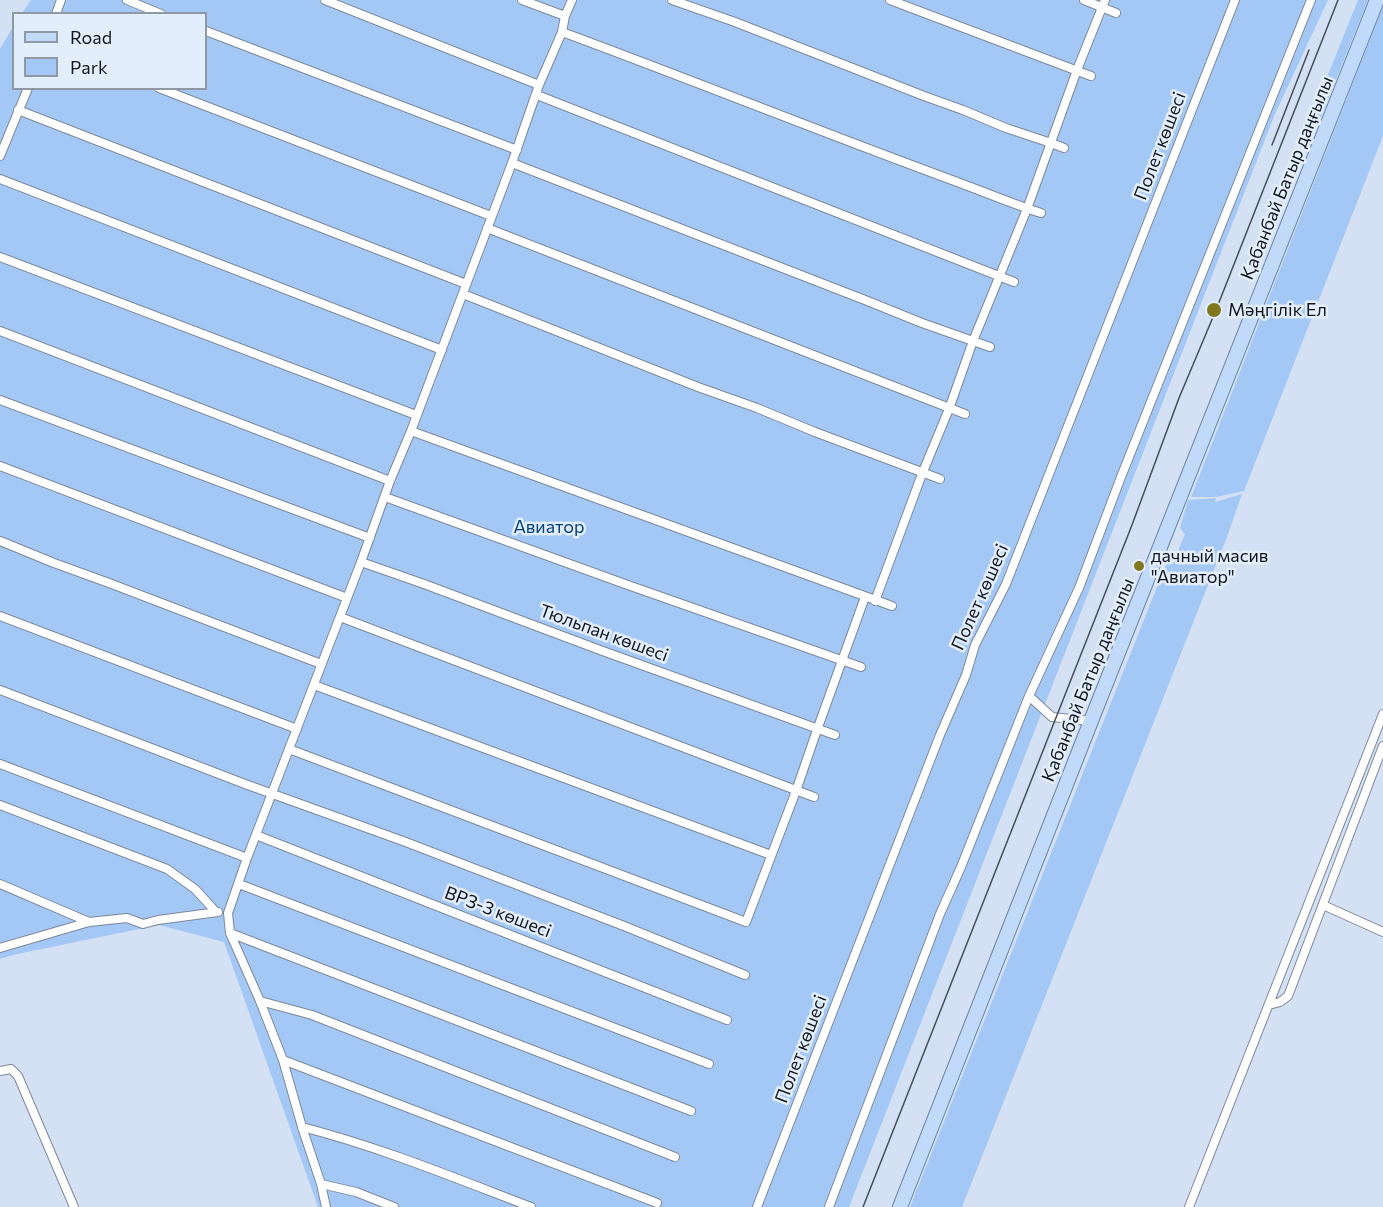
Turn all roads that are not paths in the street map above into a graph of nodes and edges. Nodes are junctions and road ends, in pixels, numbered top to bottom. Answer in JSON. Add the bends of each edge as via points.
{"nodes":[{"id":1,"x":127,"y":0,"type":"edge"},
{"id":2,"x":325,"y":0,"type":"edge"},
{"id":3,"x":522,"y":0,"type":"edge"},
{"id":4,"x":572,"y":0,"type":"edge"},
{"id":5,"x":672,"y":0,"type":"edge"},
{"id":6,"x":890,"y":0,"type":"edge"},
{"id":7,"x":1084,"y":0,"type":"edge"},
{"id":8,"x":1235,"y":0,"type":"edge"},
{"id":9,"x":1311,"y":0,"type":"edge"},
{"id":10,"x":1377,"y":0,"type":"edge"},
{"id":11,"x":1103,"y":4,"type":"edge"},
{"id":12,"x":156,"y":12,"type":"edge"},
{"id":13,"x":1116,"y":13,"type":"dead end"},
{"id":14,"x":564,"y":16,"type":"junction"},
{"id":15,"x":207,"y":31,"type":"edge"},
{"id":16,"x":562,"y":32,"type":"junction"},
{"id":17,"x":1077,"y":70,"type":"junction"},
{"id":18,"x":1091,"y":76,"type":"dead end"},
{"id":19,"x":539,"y":85,"type":"junction"},
{"id":20,"x":27,"y":90,"type":"edge"},
{"id":21,"x":164,"y":90,"type":"edge"},
{"id":22,"x":537,"y":95,"type":"junction"},
{"id":23,"x":18,"y":110,"type":"junction"},
{"id":24,"x":1051,"y":143,"type":"junction"},
{"id":25,"x":1064,"y":148,"type":"dead end"},
{"id":26,"x":517,"y":150,"type":"junction"},
{"id":27,"x":0,"y":156,"type":"edge"},
{"id":28,"x":512,"y":163,"type":"junction"},
{"id":29,"x":0,"y":179,"type":"edge"},
{"id":30,"x":1027,"y":209,"type":"junction"},
{"id":31,"x":1041,"y":213,"type":"dead end"},
{"id":32,"x":491,"y":216,"type":"junction"},
{"id":33,"x":487,"y":228,"type":"junction"},
{"id":34,"x":0,"y":257,"type":"edge"},
{"id":35,"x":999,"y":277,"type":"junction"},
{"id":36,"x":1014,"y":282,"type":"dead end"},
{"id":37,"x":466,"y":284,"type":"junction"},
{"id":38,"x":463,"y":294,"type":"junction"},
{"id":39,"x":0,"y":331,"type":"edge"},
{"id":40,"x":973,"y":341,"type":"junction"},
{"id":41,"x":990,"y":347,"type":"dead end"},
{"id":42,"x":442,"y":351,"type":"junction"},
{"id":43,"x":0,"y":400,"type":"edge"},
{"id":44,"x":949,"y":409,"type":"junction"},
{"id":45,"x":965,"y":414,"type":"dead end"},
{"id":46,"x":416,"y":416,"type":"junction"},
{"id":47,"x":411,"y":431,"type":"junction"},
{"id":48,"x":0,"y":466,"type":"edge"},
{"id":49,"x":922,"y":474,"type":"junction"},
{"id":50,"x":940,"y":479,"type":"dead end"},
{"id":51,"x":390,"y":481,"type":"junction"},
{"id":52,"x":385,"y":497,"type":"junction"},
{"id":53,"x":370,"y":538,"type":"junction"},
{"id":54,"x":0,"y":540,"type":"edge"},
{"id":55,"x":361,"y":562,"type":"junction"},
{"id":56,"x":865,"y":597,"type":"junction"},
{"id":57,"x":347,"y":598,"type":"junction"},
{"id":58,"x":875,"y":601,"type":"junction"},
{"id":59,"x":892,"y":606,"type":"dead end"},
{"id":60,"x":0,"y":616,"type":"edge"},
{"id":61,"x":340,"y":617,"type":"junction"},
{"id":62,"x":841,"y":661,"type":"junction"},
{"id":63,"x":321,"y":664,"type":"junction"},
{"id":64,"x":861,"y":667,"type":"dead end"},
{"id":65,"x":314,"y":685,"type":"junction"},
{"id":66,"x":0,"y":690,"type":"edge"},
{"id":67,"x":1029,"y":696,"type":"junction"},
{"id":68,"x":1383,"y":714,"type":"edge"},
{"id":69,"x":1091,"y":721,"type":"junction"},
{"id":70,"x":297,"y":729,"type":"junction"},
{"id":71,"x":817,"y":730,"type":"junction"},
{"id":72,"x":835,"y":735,"type":"dead end"},
{"id":73,"x":1383,"y":746,"type":"edge"},
{"id":74,"x":289,"y":750,"type":"junction"},
{"id":75,"x":0,"y":764,"type":"edge"},
{"id":76,"x":796,"y":791,"type":"junction"},
{"id":77,"x":272,"y":793,"type":"junction"},
{"id":78,"x":814,"y":797,"type":"dead end"},
{"id":79,"x":0,"y":805,"type":"edge"},
{"id":80,"x":256,"y":836,"type":"junction"},
{"id":81,"x":771,"y":855,"type":"junction"},
{"id":82,"x":247,"y":858,"type":"junction"},
{"id":83,"x":0,"y":884,"type":"edge"},
{"id":84,"x":239,"y":884,"type":"junction"},
{"id":85,"x":1323,"y":905,"type":"junction"},
{"id":86,"x":216,"y":912,"type":"junction"},
{"id":87,"x":228,"y":913,"type":"junction"},
{"id":88,"x":89,"y":922,"type":"junction"},
{"id":89,"x":1383,"y":932,"type":"edge"},
{"id":90,"x":230,"y":933,"type":"junction"},
{"id":91,"x":0,"y":948,"type":"edge"},
{"id":92,"x":745,"y":975,"type":"dead end"},
{"id":93,"x":260,"y":1001,"type":"junction"},
{"id":94,"x":1269,"y":1005,"type":"junction"},
{"id":95,"x":727,"y":1020,"type":"dead end"},
{"id":96,"x":283,"y":1060,"type":"junction"},
{"id":97,"x":709,"y":1064,"type":"dead end"},
{"id":98,"x":0,"y":1071,"type":"edge"},
{"id":99,"x":691,"y":1111,"type":"dead end"},
{"id":100,"x":302,"y":1127,"type":"junction"},
{"id":101,"x":675,"y":1157,"type":"dead end"},
{"id":102,"x":321,"y":1184,"type":"junction"},
{"id":103,"x":657,"y":1203,"type":"dead end"},
{"id":104,"x":74,"y":1207,"type":"edge"},
{"id":105,"x":326,"y":1207,"type":"edge"},
{"id":106,"x":394,"y":1207,"type":"edge"},
{"id":107,"x":531,"y":1207,"type":"edge"},
{"id":108,"x":757,"y":1207,"type":"edge"},
{"id":109,"x":829,"y":1207,"type":"edge"},
{"id":110,"x":900,"y":1207,"type":"edge"},
{"id":111,"x":1189,"y":1207,"type":"edge"}],
"edges":[{"from":1,"to":12,"type":"street"},
{"from":2,"to":19,"type":"street"},
{"from":3,"to":14,"type":"street"},
{"from":4,"to":14,"type":"street"},
{"from":5,"to":24,"type":"street"},
{"from":6,"to":17,"type":"street"},
{"from":7,"to":11,"type":"street"},
{"from":8,"to":108,"type":"street","name":"Полет көшесі","via":[[1006,584],[975,645]]},
{"from":9,"to":67,"type":"street","via":[[1079,588]]},
{"from":10,"to":69,"type":"main road","name":"Қабанбай Батыр даңғылы"},
{"from":11,"to":13,"type":"street"},
{"from":11,"to":17,"type":"street"},
{"from":14,"to":16,"type":"street"},
{"from":15,"to":26,"type":"street"},
{"from":16,"to":19,"type":"street"},
{"from":16,"to":30,"type":"street"},
{"from":17,"to":18,"type":"street"},
{"from":17,"to":24,"type":"street"},
{"from":19,"to":22,"type":"street"},
{"from":20,"to":23,"type":"street"},
{"from":21,"to":32,"type":"street"},
{"from":22,"to":26,"type":"street"},
{"from":22,"to":35,"type":"street"},
{"from":23,"to":27,"type":"street"},
{"from":23,"to":37,"type":"street"},
{"from":24,"to":25,"type":"street"},
{"from":24,"to":30,"type":"street"},
{"from":26,"to":28,"type":"street"},
{"from":28,"to":32,"type":"street"},
{"from":28,"to":40,"type":"street"},
{"from":29,"to":42,"type":"street"},
{"from":30,"to":31,"type":"street"},
{"from":30,"to":35,"type":"street"},
{"from":32,"to":33,"type":"street"},
{"from":33,"to":37,"type":"street"},
{"from":33,"to":44,"type":"street"},
{"from":34,"to":46,"type":"street"},
{"from":35,"to":36,"type":"street"},
{"from":35,"to":40,"type":"street"},
{"from":37,"to":38,"type":"street"},
{"from":38,"to":42,"type":"street"},
{"from":38,"to":49,"type":"street"},
{"from":39,"to":51,"type":"street"},
{"from":40,"to":41,"type":"street"},
{"from":40,"to":44,"type":"street"},
{"from":42,"to":46,"type":"street"},
{"from":43,"to":53,"type":"street"},
{"from":44,"to":45,"type":"street"},
{"from":44,"to":49,"type":"street"},
{"from":46,"to":47,"type":"street"},
{"from":47,"to":51,"type":"street"},
{"from":47,"to":56,"type":"street"},
{"from":48,"to":57,"type":"street"},
{"from":49,"to":50,"type":"street"},
{"from":49,"to":58,"type":"street"},
{"from":51,"to":52,"type":"street"},
{"from":52,"to":53,"type":"street"},
{"from":52,"to":62,"type":"street"},
{"from":53,"to":55,"type":"street"},
{"from":54,"to":63,"type":"street"},
{"from":55,"to":57,"type":"street"},
{"from":55,"to":71,"type":"street","name":"Тюльпан көшесі"},
{"from":56,"to":58,"type":"street"},
{"from":56,"to":62,"type":"street"},
{"from":57,"to":61,"type":"street"},
{"from":58,"to":59,"type":"street"},
{"from":60,"to":70,"type":"street"},
{"from":61,"to":63,"type":"street"},
{"from":61,"to":76,"type":"street"},
{"from":62,"to":64,"type":"street"},
{"from":62,"to":71,"type":"street"},
{"from":63,"to":65,"type":"street"},
{"from":65,"to":70,"type":"street"},
{"from":65,"to":81,"type":"street"},
{"from":66,"to":77,"type":"street"},
{"from":67,"to":69,"type":"street","via":[[1052,717]]},
{"from":67,"to":109,"type":"street","via":[[940,914]]},
{"from":68,"to":94,"type":"street"},
{"from":69,"to":110,"type":"main road","name":"Қабанбай Батыр даңғылы"},
{"from":70,"to":74,"type":"street"},
{"from":71,"to":72,"type":"street","name":"Тюльпан көшесі"},
{"from":71,"to":76,"type":"street"},
{"from":73,"to":85,"type":"street"},
{"from":74,"to":77,"type":"street"},
{"from":74,"to":81,"type":"street","via":[[746,922]]},
{"from":75,"to":82,"type":"street"},
{"from":76,"to":78,"type":"street"},
{"from":76,"to":81,"type":"street"},
{"from":77,"to":80,"type":"street"},
{"from":77,"to":92,"type":"street"},
{"from":79,"to":86,"type":"street","via":[[167,869],[195,889]]},
{"from":80,"to":82,"type":"street"},
{"from":80,"to":95,"type":"street","name":"ВРЗ-3 көшесі"},
{"from":82,"to":84,"type":"street"},
{"from":83,"to":88,"type":"street"},
{"from":84,"to":87,"type":"street"},
{"from":84,"to":97,"type":"street"},
{"from":85,"to":89,"type":"street"},
{"from":85,"to":94,"type":"street","via":[[1288,996]]},
{"from":86,"to":87,"type":"street"},
{"from":86,"to":88,"type":"street","via":[[143,924],[127,918]]},
{"from":87,"to":90,"type":"street"},
{"from":88,"to":91,"type":"street"},
{"from":90,"to":93,"type":"street"},
{"from":90,"to":99,"type":"street"},
{"from":93,"to":96,"type":"street"},
{"from":93,"to":101,"type":"street","via":[[312,1015]]},
{"from":94,"to":111,"type":"street"},
{"from":96,"to":100,"type":"street"},
{"from":96,"to":103,"type":"street"},
{"from":98,"to":104,"type":"street","via":[[11,1070],[18,1076]]},
{"from":100,"to":102,"type":"street"},
{"from":100,"to":107,"type":"street","via":[[377,1149]]},
{"from":102,"to":105,"type":"street"},
{"from":102,"to":106,"type":"street"}]}
